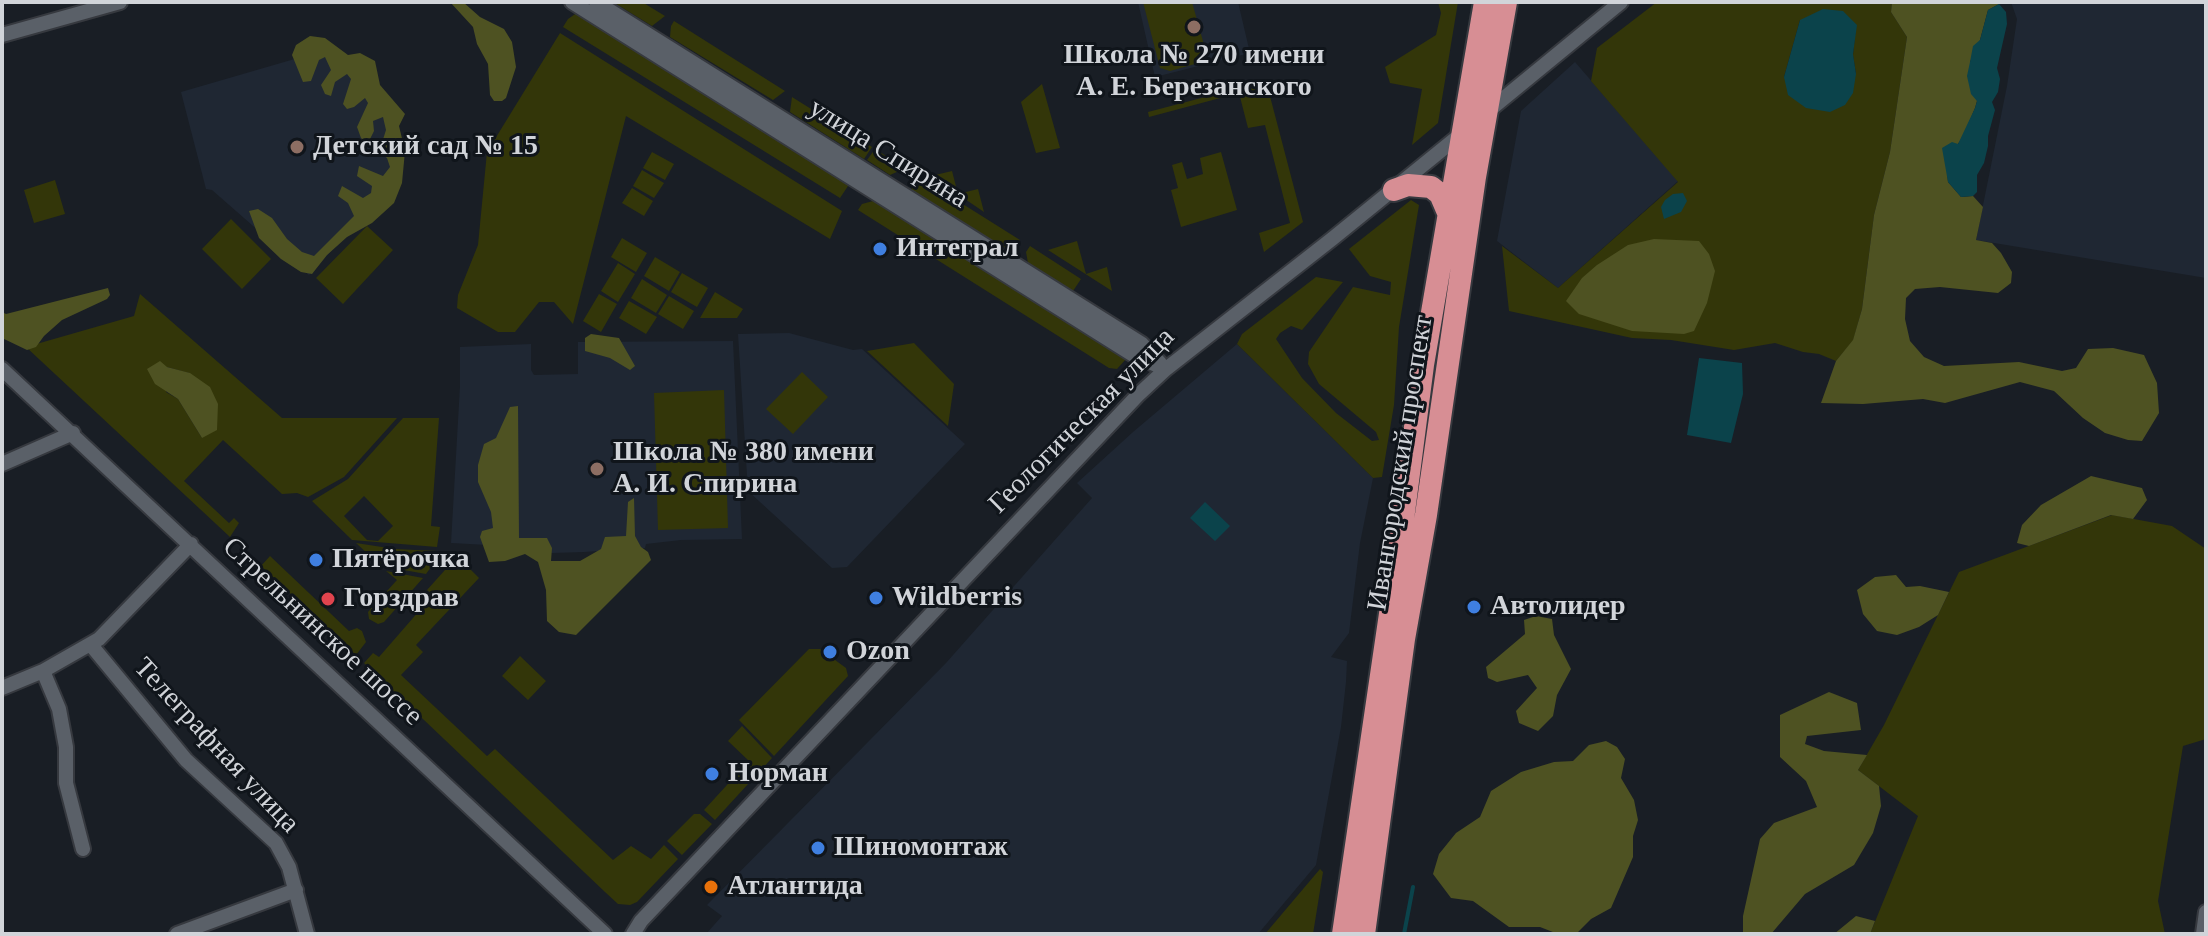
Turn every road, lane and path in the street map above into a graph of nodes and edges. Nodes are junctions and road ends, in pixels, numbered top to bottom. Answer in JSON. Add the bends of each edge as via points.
{"nodes":[{"id":1,"x":120,"y":2,"type":"edge"},
{"id":2,"x":572,"y":2,"type":"edge"},
{"id":3,"x":596,"y":2,"type":"edge"},
{"id":4,"x":1485,"y":2,"type":"edge"},
{"id":5,"x":1506,"y":2,"type":"edge"},
{"id":6,"x":1621,"y":2,"type":"edge"},
{"id":7,"x":2,"y":35,"type":"edge"},
{"id":8,"x":1486,"y":112,"type":"junction"},
{"id":9,"x":1463,"y":132,"type":"junction"},
{"id":10,"x":1394,"y":190,"type":"junction"},
{"id":11,"x":1449,"y":215,"type":"junction"},
{"id":12,"x":2,"y":369,"type":"edge"},
{"id":13,"x":1166,"y":369,"type":"junction"},
{"id":14,"x":73,"y":433,"type":"junction"},
{"id":15,"x":2,"y":464,"type":"edge"},
{"id":16,"x":191,"y":544,"type":"junction"},
{"id":17,"x":91,"y":645,"type":"junction"},
{"id":18,"x":43,"y":671,"type":"junction"},
{"id":19,"x":2,"y":688,"type":"edge"},
{"id":20,"x":83,"y":849,"type":"dead end"},
{"id":21,"x":296,"y":890,"type":"junction"},
{"id":22,"x":2206,"y":912,"type":"edge"},
{"id":23,"x":177,"y":934,"type":"edge"},
{"id":24,"x":307,"y":934,"type":"edge"},
{"id":25,"x":605,"y":934,"type":"edge"},
{"id":26,"x":633,"y":934,"type":"edge"},
{"id":27,"x":1343,"y":934,"type":"edge"},
{"id":28,"x":1364,"y":934,"type":"edge"},
{"id":29,"x":2203,"y":934,"type":"edge"}],
"edges":[{"from":1,"to":7,"type":"street"},
{"from":2,"to":13,"type":"street","name":"улица Спирина","via":[[1109,340]]},
{"from":3,"to":13,"type":"street","name":"улица Спирина","via":[[1142,344]]},
{"from":4,"to":9,"type":"highway","name":"Ивангородский проспект"},
{"from":5,"to":8,"type":"highway","name":"Ивангородский проспект"},
{"from":6,"to":8,"type":"street","name":"Геологическая улица"},
{"from":8,"to":9,"type":"street","name":"Геологическая улица"},
{"from":8,"to":28,"type":"highway","name":"Ивангородский проспект"},
{"from":9,"to":10,"type":"street","name":"Геологическая улица"},
{"from":9,"to":11,"type":"highway","name":"Ивангородский проспект"},
{"from":10,"to":11,"type":"highway","via":[[1431,187]]},
{"from":10,"to":13,"type":"street","name":"Геологическая улица"},
{"from":11,"to":27,"type":"highway","name":"Ивангородский проспект"},
{"from":12,"to":14,"type":"street","name":"Стрельнинское шоссе"},
{"from":13,"to":26,"type":"street","name":"Геологическая улица"},
{"from":14,"to":15,"type":"street"},
{"from":14,"to":16,"type":"street","name":"Стрельнинское шоссе"},
{"from":16,"to":17,"type":"street"},
{"from":16,"to":25,"type":"street","name":"Стрельнинское шоссе"},
{"from":17,"to":18,"type":"street"},
{"from":17,"to":21,"type":"street","name":"Телеграфная улица","via":[[186,760],[276,843]]},
{"from":18,"to":19,"type":"street"},
{"from":18,"to":20,"type":"street","via":[[59,709],[66,783]]},
{"from":21,"to":23,"type":"street"},
{"from":21,"to":24,"type":"street","name":"Телеграфная улица"},
{"from":22,"to":29,"type":"street"}]}
